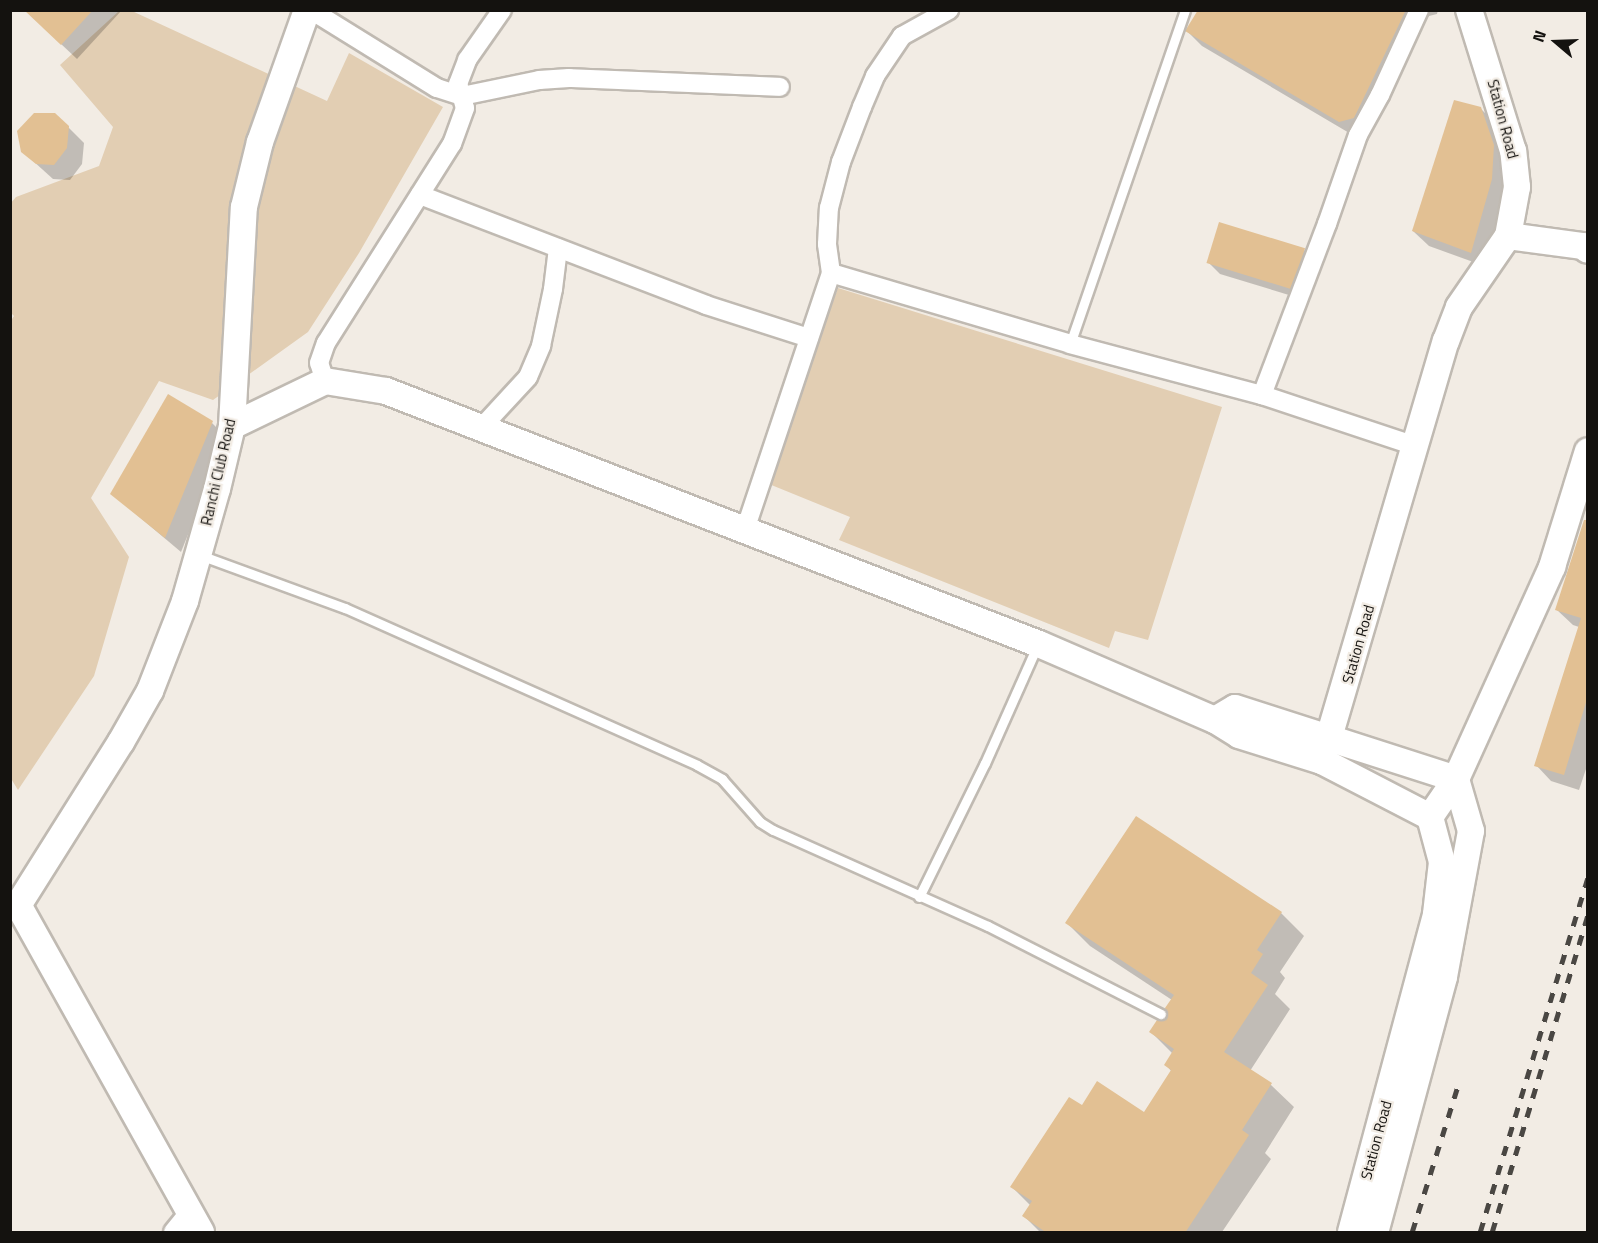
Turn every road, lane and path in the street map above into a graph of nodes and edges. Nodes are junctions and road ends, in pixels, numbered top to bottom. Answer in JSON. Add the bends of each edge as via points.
{"nodes":[{"id":1,"x":309,"y":10,"type":"edge"},
{"id":2,"x":502,"y":10,"type":"edge"},
{"id":3,"x":949,"y":10,"type":"edge"},
{"id":4,"x":1185,"y":10,"type":"edge"},
{"id":5,"x":1419,"y":10,"type":"edge"},
{"id":6,"x":1469,"y":10,"type":"edge"},
{"id":7,"x":780,"y":87,"type":"dead end"},
{"id":8,"x":462,"y":96,"type":"junction"},
{"id":9,"x":420,"y":195,"type":"junction"},
{"id":10,"x":1508,"y":236,"type":"junction"},
{"id":11,"x":558,"y":248,"type":"junction"},
{"id":12,"x":1587,"y":250,"type":"edge"},
{"id":13,"x":831,"y":273,"type":"junction"},
{"id":14,"x":809,"y":338,"type":"junction"},
{"id":15,"x":1070,"y":344,"type":"junction"},
{"id":16,"x":325,"y":381,"type":"junction"},
{"id":17,"x":1262,"y":395,"type":"junction"},
{"id":18,"x":232,"y":426,"type":"junction"},
{"id":19,"x":481,"y":428,"type":"junction"},
{"id":20,"x":1415,"y":446,"type":"junction"},
{"id":21,"x":1587,"y":451,"type":"edge"},
{"id":22,"x":745,"y":530,"type":"junction"},
{"id":23,"x":198,"y":554,"type":"junction"},
{"id":24,"x":1039,"y":644,"type":"junction"},
{"id":25,"x":1215,"y":720,"type":"junction"},
{"id":26,"x":1331,"y":737,"type":"junction"},
{"id":27,"x":1322,"y":761,"type":"junction"},
{"id":28,"x":1456,"y":779,"type":"junction"},
{"id":29,"x":1430,"y":817,"type":"junction"},
{"id":30,"x":919,"y":897,"type":"junction"},
{"id":31,"x":15,"y":903,"type":"edge"},
{"id":32,"x":1161,"y":1014,"type":"dead end"},
{"id":33,"x":195,"y":1222,"type":"edge"},
{"id":34,"x":173,"y":1233,"type":"edge"},
{"id":35,"x":1351,"y":1233,"type":"edge"},
{"id":36,"x":1375,"y":1233,"type":"edge"}],
"edges":[{"from":1,"to":8,"type":"street","via":[[437,88]]},
{"from":1,"to":18,"type":"street","name":"Ranchi Club Road","via":[[260,142],[244,207]]},
{"from":2,"to":8,"type":"street","via":[[467,60],[458,84]]},
{"from":3,"to":13,"type":"street","via":[[902,36],[875,76],[841,162],[829,208],[827,244]]},
{"from":4,"to":15,"type":"lane"},
{"from":5,"to":17,"type":"street","via":[[1358,135]]},
{"from":6,"to":10,"type":"street","name":"Station Road","via":[[1513,151],[1517,187]]},
{"from":7,"to":8,"type":"street","via":[[569,78],[539,80]]},
{"from":8,"to":9,"type":"street","via":[[465,108],[452,144]]},
{"from":9,"to":11,"type":"street"},
{"from":9,"to":16,"type":"street","via":[[326,343],[319,363]]},
{"from":10,"to":12,"type":"street","via":[[1583,246]]},
{"from":10,"to":20,"type":"street","name":"Station Road","via":[[1460,308],[1446,341]]},
{"from":11,"to":14,"type":"street","via":[[706,305]]},
{"from":11,"to":19,"type":"street","via":[[541,346],[528,377]]},
{"from":13,"to":14,"type":"street"},
{"from":13,"to":15,"type":"street"},
{"from":14,"to":22,"type":"street"},
{"from":15,"to":17,"type":"street"},
{"from":16,"to":18,"type":"street"},
{"from":16,"to":19,"type":"street","via":[[386,391]]},
{"from":17,"to":20,"type":"street"},
{"from":18,"to":23,"type":"street","name":"Ranchi Club Road"},
{"from":19,"to":22,"type":"street"},
{"from":20,"to":26,"type":"street","name":"Station Road"},
{"from":21,"to":28,"type":"street","via":[[1552,567]]},
{"from":22,"to":24,"type":"street"},
{"from":23,"to":30,"type":"lane","via":[[345,608],[697,765],[722,779],[760,822],[773,830]]},
{"from":23,"to":31,"type":"street","name":"Ranchi Club Road","via":[[150,690],[121,742]]},
{"from":24,"to":25,"type":"street"},
{"from":24,"to":30,"type":"lane","via":[[986,763]]},
{"from":25,"to":26,"type":"street","via":[[1235,708]]},
{"from":25,"to":27,"type":"street","via":[[1239,735]]},
{"from":26,"to":27,"type":"street","name":"Station Road"},
{"from":26,"to":28,"type":"street"},
{"from":27,"to":29,"type":"street"},
{"from":28,"to":29,"type":"street"},
{"from":28,"to":36,"type":"street","via":[[1471,831],[1444,977]]},
{"from":29,"to":35,"type":"street","name":"Station Road","via":[[1442,862],[1436,914]]},
{"from":30,"to":32,"type":"lane","via":[[988,926]]},
{"from":31,"to":33,"type":"street"},
{"from":33,"to":34,"type":"street"}]}
